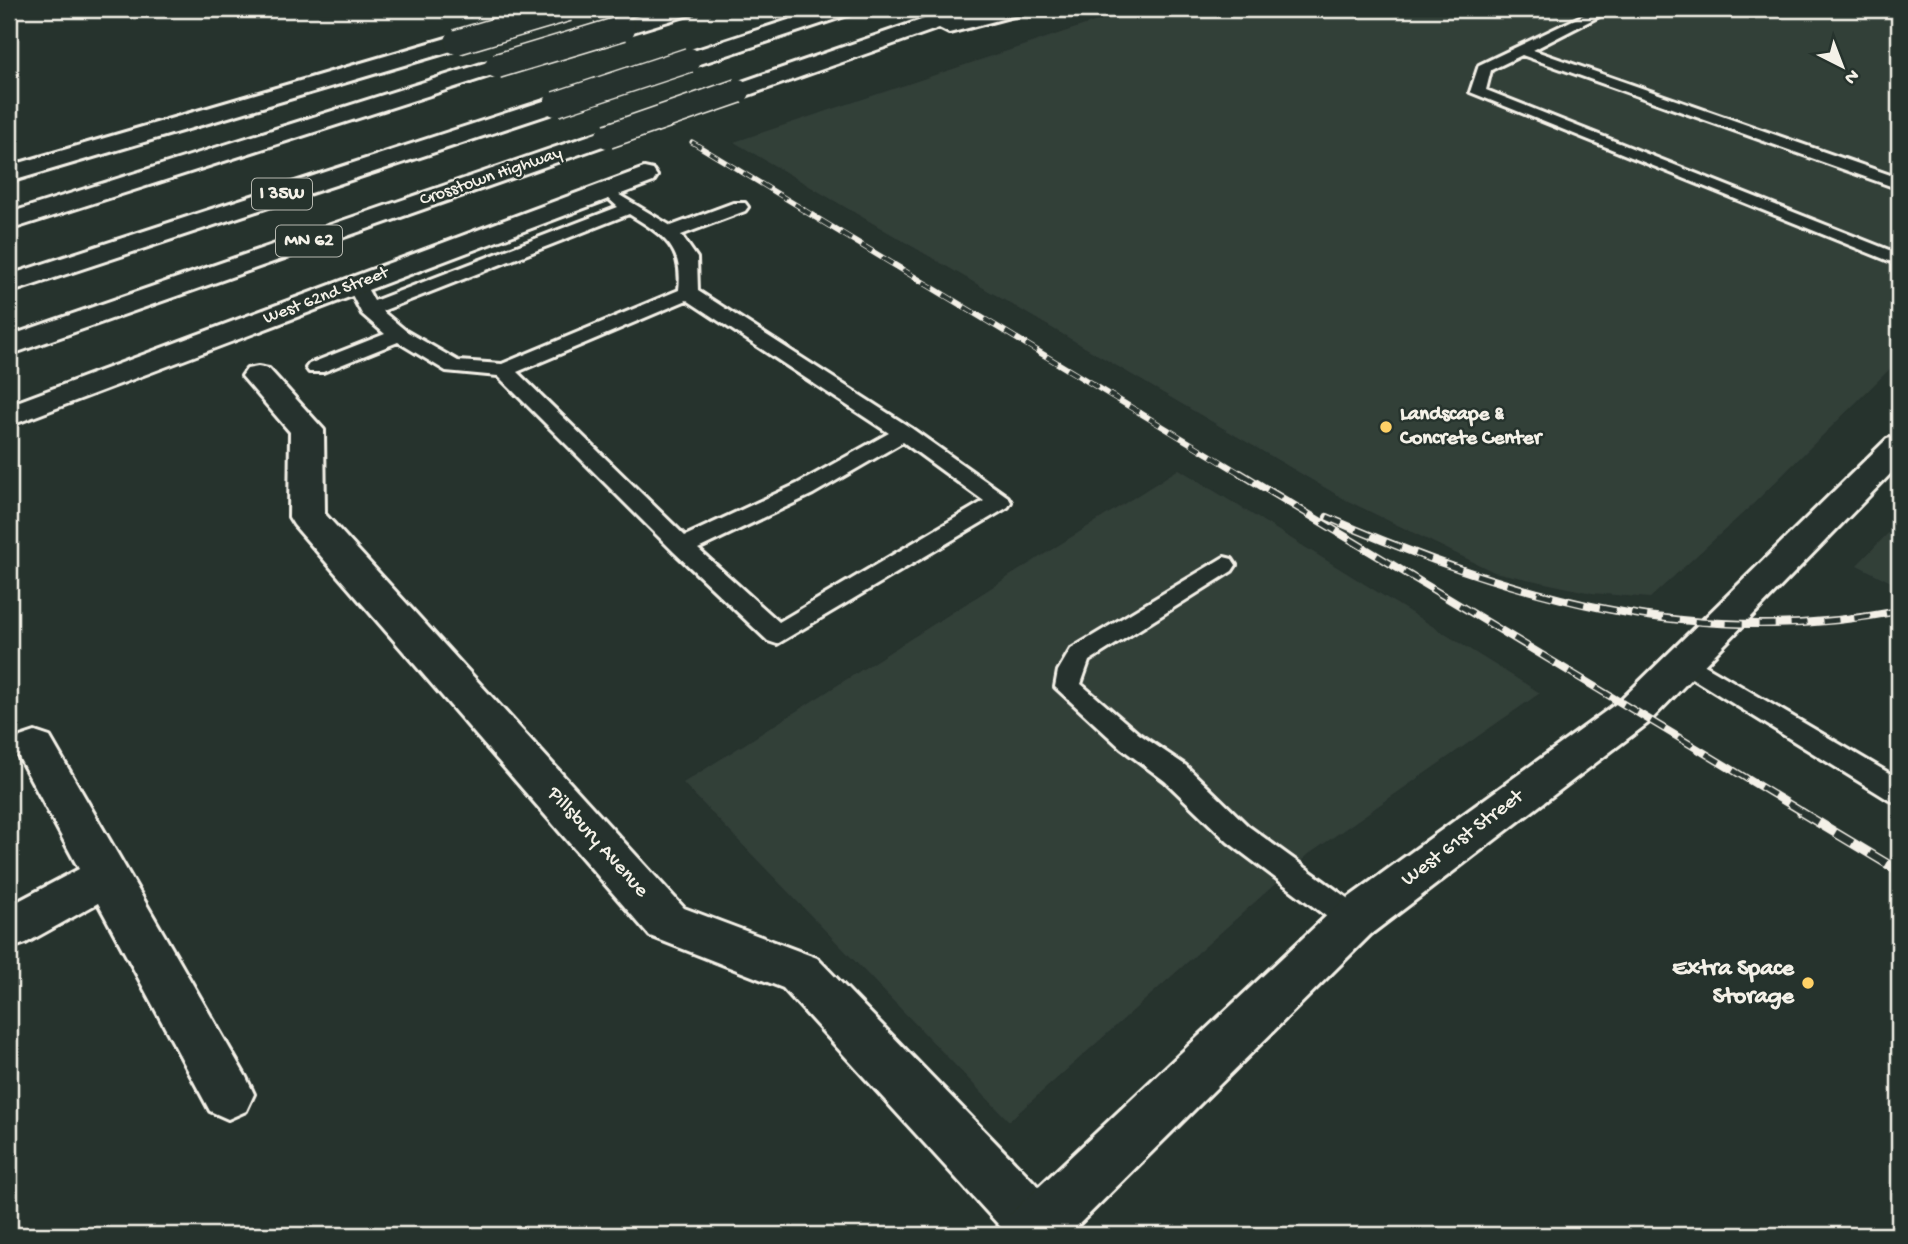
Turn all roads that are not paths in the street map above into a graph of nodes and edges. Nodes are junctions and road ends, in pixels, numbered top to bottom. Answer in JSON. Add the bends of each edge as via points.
{"nodes":[{"id":1,"x":523,"y":9,"type":"edge"},
{"id":2,"x":568,"y":9,"type":"edge"},
{"id":3,"x":684,"y":9,"type":"edge"},
{"id":4,"x":843,"y":9,"type":"edge"},
{"id":5,"x":973,"y":9,"type":"edge"},
{"id":6,"x":1013,"y":9,"type":"edge"},
{"id":7,"x":1606,"y":9,"type":"edge"},
{"id":8,"x":451,"y":37,"type":"junction"},
{"id":9,"x":1521,"y":50,"type":"junction"},
{"id":10,"x":832,"y":58,"type":"junction"},
{"id":11,"x":9,"y":174,"type":"edge"},
{"id":12,"x":644,"y":176,"type":"dead end"},
{"id":13,"x":1899,"y":184,"type":"edge"},
{"id":14,"x":606,"y":190,"type":"junction"},
{"id":15,"x":739,"y":207,"type":"dead end"},
{"id":16,"x":630,"y":208,"type":"junction"},
{"id":17,"x":9,"y":222,"type":"edge"},
{"id":18,"x":667,"y":234,"type":"junction"},
{"id":19,"x":1899,"y":260,"type":"edge"},
{"id":20,"x":9,"y":284,"type":"edge"},
{"id":21,"x":688,"y":293,"type":"junction"},
{"id":22,"x":363,"y":297,"type":"junction"},
{"id":23,"x":399,"y":335,"type":"junction"},
{"id":24,"x":9,"y":345,"type":"edge"},
{"id":25,"x":316,"y":369,"type":"dead end"},
{"id":26,"x":504,"y":369,"type":"junction"},
{"id":27,"x":258,"y":376,"type":"dead end"},
{"id":28,"x":9,"y":416,"type":"edge"},
{"id":29,"x":904,"y":433,"type":"junction"},
{"id":30,"x":1899,"y":446,"type":"edge"},
{"id":31,"x":682,"y":547,"type":"junction"},
{"id":32,"x":1224,"y":565,"type":"dead end"},
{"id":33,"x":1686,"y":663,"type":"junction"},
{"id":34,"x":35,"y":748,"type":"dead end"},
{"id":35,"x":1899,"y":792,"type":"edge"},
{"id":36,"x":105,"y":877,"type":"junction"},
{"id":37,"x":1354,"y":920,"type":"junction"},
{"id":38,"x":9,"y":929,"type":"edge"},
{"id":39,"x":228,"y":1094,"type":"dead end"},
{"id":40,"x":1033,"y":1231,"type":"edge"}],
"edges":[{"from":1,"to":8,"type":"main road"},
{"from":2,"to":8,"type":"main road","bridge":true},
{"from":3,"to":17,"type":"main road","number":"I 35W","bridge":true},
{"from":4,"to":20,"type":"main road","number":"I 35W","bridge":true},
{"from":5,"to":10,"type":"main road","name":"Crosstown Highway","number":"MN 62"},
{"from":6,"to":10,"type":"main road"},
{"from":7,"to":9,"type":"lane"},
{"from":8,"to":11,"type":"main road"},
{"from":9,"to":13,"type":"lane"},
{"from":9,"to":19,"type":"lane","via":[[1484,68],[1478,92]]},
{"from":10,"to":24,"type":"main road","name":"Crosstown Highway","number":"MN 62","bridge":true},
{"from":12,"to":14,"type":"main road","name":"West 62nd Street"},
{"from":14,"to":16,"type":"lane"},
{"from":14,"to":22,"type":"main road","name":"West 62nd Street"},
{"from":15,"to":18,"type":"lane"},
{"from":16,"to":18,"type":"lane"},
{"from":16,"to":22,"type":"lane"},
{"from":18,"to":21,"type":"lane","via":[[686,254]]},
{"from":21,"to":26,"type":"lane"},
{"from":21,"to":29,"type":"lane"},
{"from":22,"to":23,"type":"lane"},
{"from":22,"to":28,"type":"main road","name":"West 62nd Street"},
{"from":23,"to":25,"type":"lane"},
{"from":23,"to":26,"type":"lane","via":[[453,367]]},
{"from":26,"to":31,"type":"lane"},
{"from":27,"to":40,"type":"main road","name":"Pillsbury Avenue","via":[[307,430],[307,517],[667,922],[800,973]]},
{"from":29,"to":31,"type":"lane","via":[[805,489]]},
{"from":29,"to":31,"type":"lane","via":[[1000,502],[777,635]]},
{"from":30,"to":33,"type":"main road","name":"West 61st Street"},
{"from":32,"to":37,"type":"lane","via":[[1080,655],[1068,687],[1175,773],[1238,834]]},
{"from":33,"to":35,"type":"lane"},
{"from":33,"to":37,"type":"main road","name":"West 61st Street","via":[[1634,712]]},
{"from":34,"to":36,"type":"main road"},
{"from":36,"to":38,"type":"main road"},
{"from":36,"to":39,"type":"main road"},
{"from":37,"to":40,"type":"main road","name":"West 61st Street"}]}
